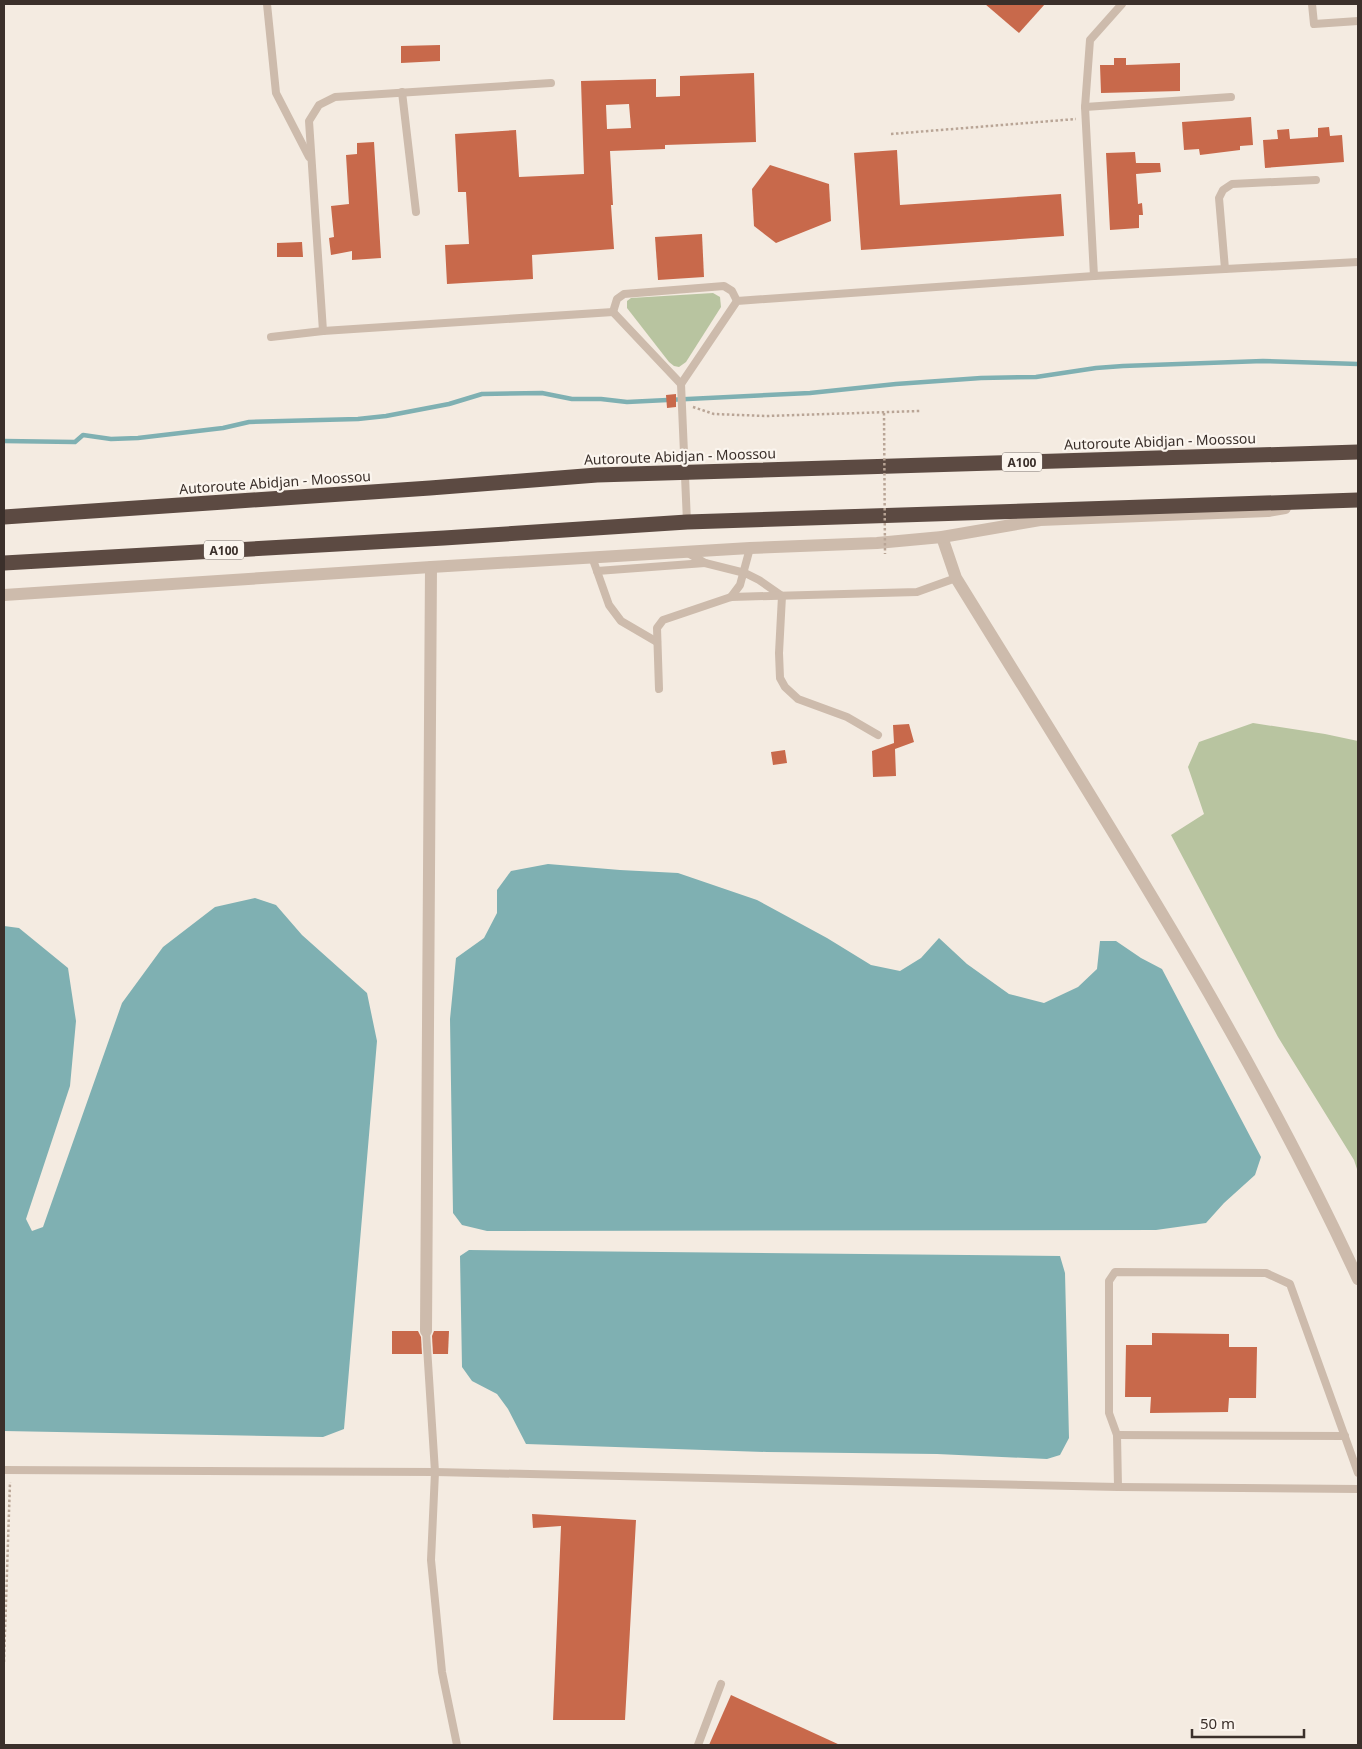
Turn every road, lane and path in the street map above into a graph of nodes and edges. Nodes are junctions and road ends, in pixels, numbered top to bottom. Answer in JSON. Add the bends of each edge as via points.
{"nodes":[{"id":1,"x":267,"y":4,"type":"edge"},
{"id":2,"x":1122,"y":4,"type":"edge"},
{"id":3,"x":1312,"y":4,"type":"edge"},
{"id":4,"x":1358,"y":21,"type":"edge"},
{"id":5,"x":551,"y":83,"type":"dead end"},
{"id":6,"x":402,"y":92,"type":"junction"},
{"id":7,"x":1231,"y":97,"type":"dead end"},
{"id":8,"x":1085,"y":107,"type":"junction"},
{"id":9,"x":1086,"y":118,"type":"junction"},
{"id":10,"x":891,"y":134,"type":"dead end"},
{"id":11,"x":311,"y":161,"type":"junction"},
{"id":12,"x":1316,"y":180,"type":"dead end"},
{"id":13,"x":416,"y":212,"type":"dead end"},
{"id":14,"x":1358,"y":262,"type":"edge"},
{"id":15,"x":1225,"y":270,"type":"junction"},
{"id":16,"x":1094,"y":276,"type":"junction"},
{"id":17,"x":737,"y":301,"type":"junction"},
{"id":18,"x":613,"y":312,"type":"junction"},
{"id":19,"x":323,"y":331,"type":"junction"},
{"id":20,"x":270,"y":337,"type":"dead end"},
{"id":21,"x":681,"y":384,"type":"junction"},
{"id":22,"x":682,"y":402,"type":"junction"},
{"id":23,"x":920,"y":411,"type":"dead end"},
{"id":24,"x":884,"y":413,"type":"junction"},
{"id":25,"x":1358,"y":452,"type":"edge"},
{"id":26,"x":686,"y":472,"type":"junction"},
{"id":27,"x":1355,"y":500,"type":"edge"},
{"id":28,"x":4,"y":517,"type":"edge"},
{"id":29,"x":687,"y":522,"type":"junction"},
{"id":30,"x":942,"y":537,"type":"junction"},
{"id":31,"x":750,"y":548,"type":"junction"},
{"id":32,"x":687,"y":552,"type":"junction"},
{"id":33,"x":885,"y":554,"type":"dead end"},
{"id":34,"x":592,"y":557,"type":"junction"},
{"id":35,"x":4,"y":563,"type":"edge"},
{"id":36,"x":705,"y":563,"type":"junction"},
{"id":37,"x":431,"y":567,"type":"junction"},
{"id":38,"x":597,"y":571,"type":"junction"},
{"id":39,"x":745,"y":573,"type":"junction"},
{"id":40,"x":956,"y":578,"type":"junction"},
{"id":41,"x":4,"y":595,"type":"edge"},
{"id":42,"x":782,"y":596,"type":"junction"},
{"id":43,"x":732,"y":597,"type":"junction"},
{"id":44,"x":657,"y":642,"type":"junction"},
{"id":45,"x":659,"y":689,"type":"dead end"},
{"id":46,"x":878,"y":735,"type":"dead end"},
{"id":47,"x":1358,"y":1278,"type":"edge"},
{"id":48,"x":426,"y":1331,"type":"joint"},
{"id":49,"x":1117,"y":1435,"type":"junction"},
{"id":50,"x":1344,"y":1436,"type":"junction"},
{"id":51,"x":7,"y":1470,"type":"edge"},
{"id":52,"x":434,"y":1472,"type":"junction"},
{"id":53,"x":1358,"y":1473,"type":"edge"},
{"id":54,"x":1118,"y":1487,"type":"junction"},
{"id":55,"x":1358,"y":1489,"type":"edge"},
{"id":56,"x":4,"y":1662,"type":"edge"},
{"id":57,"x":721,"y":1684,"type":"dead end"},
{"id":58,"x":457,"y":1745,"type":"edge"},
{"id":59,"x":698,"y":1745,"type":"edge"}],
"edges":[{"from":1,"to":11,"type":"lane","via":[[276,93]]},
{"from":2,"to":8,"type":"lane","via":[[1090,40]]},
{"from":3,"to":4,"type":"lane","via":[[1314,24]]},
{"from":5,"to":6,"type":"lane"},
{"from":6,"to":11,"type":"lane","via":[[335,96],[319,105],[309,120]]},
{"from":6,"to":13,"type":"lane"},
{"from":7,"to":8,"type":"lane"},
{"from":8,"to":9,"type":"lane"},
{"from":9,"to":10,"type":"path"},
{"from":9,"to":16,"type":"lane"},
{"from":11,"to":19,"type":"lane"},
{"from":12,"to":15,"type":"lane","via":[[1232,184],[1223,190],[1219,198]]},
{"from":14,"to":15,"type":"lane"},
{"from":15,"to":16,"type":"lane"},
{"from":16,"to":17,"type":"lane"},
{"from":17,"to":18,"type":"lane","via":[[732,291],[724,286],[624,294],[617,299]]},
{"from":17,"to":21,"type":"lane"},
{"from":18,"to":19,"type":"lane"},
{"from":18,"to":21,"type":"lane"},
{"from":19,"to":20,"type":"lane"},
{"from":21,"to":22,"type":"lane"},
{"from":22,"to":24,"type":"path","via":[[714,414]]},
{"from":22,"to":26,"type":"lane"},
{"from":23,"to":24,"type":"path"},
{"from":24,"to":33,"type":"path","bridge":true},
{"from":25,"to":26,"type":"highway","name":"Autoroute Abidjan - Moossou","number":"A100"},
{"from":26,"to":28,"type":"highway","name":"Autoroute Abidjan - Moossou","number":"A100","via":[[597,475]]},
{"from":26,"to":29,"type":"lane"},
{"from":27,"to":29,"type":"highway","number":"A100"},
{"from":27,"to":30,"type":"street","via":[[1268,510],[1040,520]]},
{"from":29,"to":35,"type":"highway","number":"A100"},
{"from":30,"to":31,"type":"street"},
{"from":30,"to":40,"type":"street"},
{"from":31,"to":32,"type":"street"},
{"from":31,"to":39,"type":"lane"},
{"from":32,"to":34,"type":"street"},
{"from":32,"to":36,"type":"lane"},
{"from":34,"to":37,"type":"street"},
{"from":34,"to":38,"type":"lane"},
{"from":36,"to":38,"type":"lane"},
{"from":36,"to":39,"type":"lane"},
{"from":37,"to":41,"type":"street"},
{"from":37,"to":48,"type":"street"},
{"from":38,"to":44,"type":"lane","via":[[610,605],[621,621]]},
{"from":39,"to":42,"type":"lane"},
{"from":39,"to":43,"type":"lane"},
{"from":40,"to":42,"type":"lane","via":[[917,592]]},
{"from":40,"to":47,"type":"street","via":[[1216,1004],[1328,1213]]},
{"from":42,"to":43,"type":"lane"},
{"from":42,"to":46,"type":"lane","via":[[780,678],[785,687],[798,699],[848,717]]},
{"from":43,"to":44,"type":"lane","via":[[663,620],[657,628]]},
{"from":44,"to":45,"type":"lane"},
{"from":48,"to":52,"type":"lane"},
{"from":49,"to":50,"type":"lane"},
{"from":49,"to":50,"type":"lane","via":[[1109,1413],[1109,1282],[1115,1272],[1266,1273],[1290,1284]]},
{"from":49,"to":54,"type":"lane"},
{"from":50,"to":53,"type":"lane"},
{"from":51,"to":52,"type":"lane"},
{"from":51,"to":56,"type":"path"},
{"from":52,"to":54,"type":"lane"},
{"from":52,"to":58,"type":"lane","via":[[431,1560],[442,1672]]},
{"from":54,"to":55,"type":"lane"},
{"from":57,"to":59,"type":"lane"}]}
